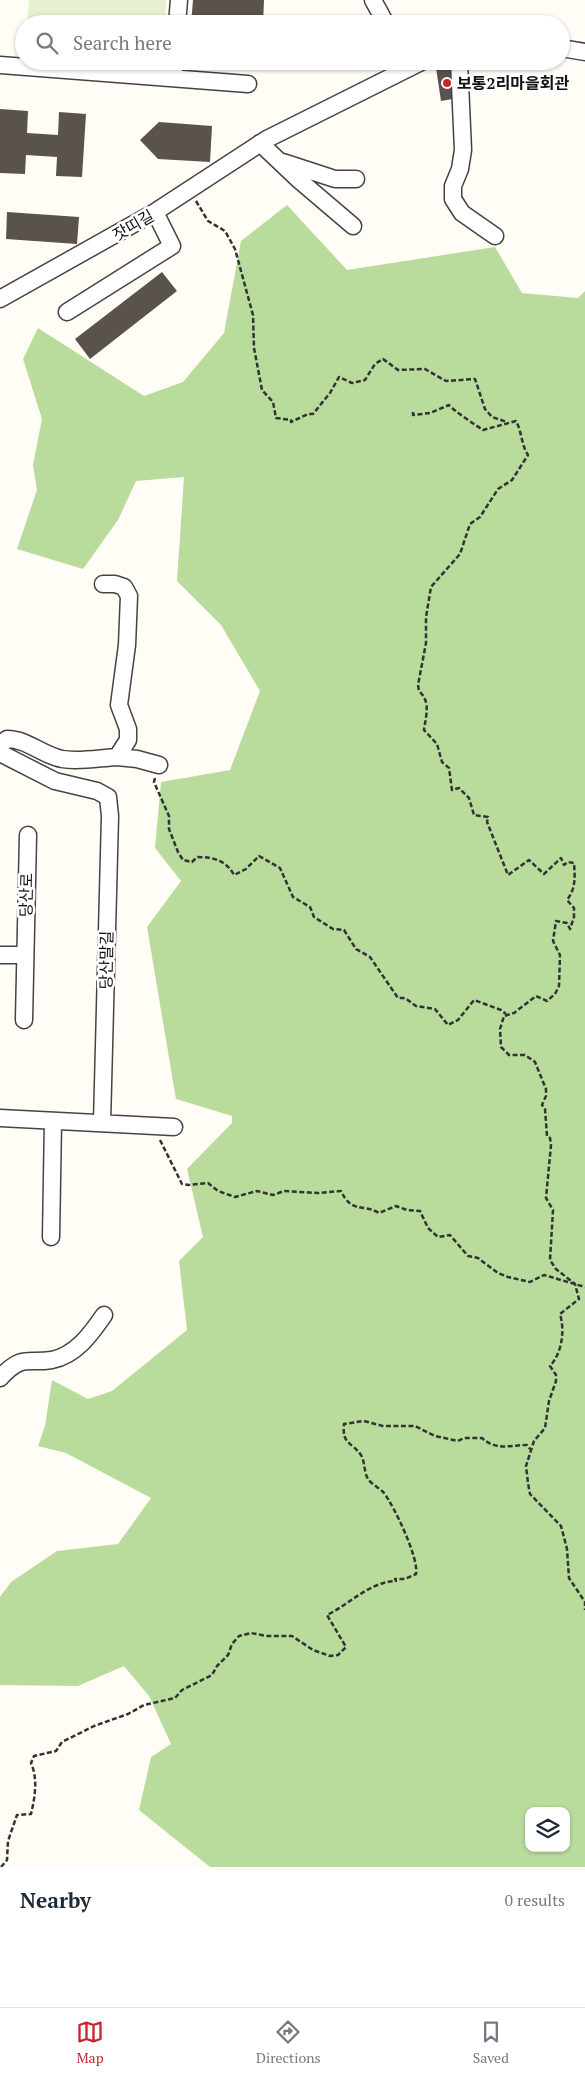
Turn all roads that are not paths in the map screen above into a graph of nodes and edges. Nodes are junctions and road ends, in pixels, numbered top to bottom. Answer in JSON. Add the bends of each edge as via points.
{"nodes":[{"id":1,"x":179,"y":0,"type":"edge"},
{"id":2,"x":373,"y":0,"type":"edge"},
{"id":3,"x":178,"y":15,"type":"edge"},
{"id":4,"x":381,"y":15,"type":"edge"},
{"id":5,"x":570,"y":50,"type":"edge"},
{"id":6,"x":585,"y":52,"type":"edge"},
{"id":7,"x":0,"y":65,"type":"edge"},
{"id":8,"x":15,"y":66,"type":"edge"},
{"id":9,"x":67,"y":70,"type":"edge"},
{"id":10,"x":174,"y":70,"type":"edge"},
{"id":11,"x":401,"y":70,"type":"edge"},
{"id":12,"x":459,"y":70,"type":"edge"},
{"id":13,"x":173,"y":78,"type":"junction"},
{"id":14,"x":248,"y":84,"type":"dead end"},
{"id":15,"x":260,"y":143,"type":"junction"},
{"id":16,"x":277,"y":159,"type":"junction"},
{"id":17,"x":356,"y":179,"type":"dead end"},
{"id":18,"x":155,"y":212,"type":"junction"},
{"id":19,"x":353,"y":226,"type":"dead end"},
{"id":20,"x":495,"y":236,"type":"dead end"},
{"id":21,"x":0,"y":299,"type":"edge"},
{"id":22,"x":67,"y":312,"type":"dead end"},
{"id":23,"x":103,"y":584,"type":"dead end"},
{"id":24,"x":0,"y":745,"type":"edge"},
{"id":25,"x":0,"y":752,"type":"edge"},
{"id":26,"x":117,"y":757,"type":"junction"},
{"id":27,"x":159,"y":765,"type":"road end"},
{"id":28,"x":28,"y":835,"type":"dead end"},
{"id":29,"x":0,"y":955,"type":"edge"},
{"id":30,"x":25,"y":956,"type":"junction"},
{"id":31,"x":24,"y":1020,"type":"dead end"},
{"id":32,"x":0,"y":1118,"type":"edge"},
{"id":33,"x":54,"y":1121,"type":"junction"},
{"id":34,"x":102,"y":1123,"type":"junction"},
{"id":35,"x":174,"y":1127,"type":"dead end"},
{"id":36,"x":51,"y":1237,"type":"dead end"},
{"id":37,"x":104,"y":1315,"type":"dead end"},
{"id":38,"x":0,"y":1378,"type":"edge"}],
"edges":[{"from":1,"to":3,"type":"street"},
{"from":2,"to":4,"type":"street"},
{"from":5,"to":6,"type":"street"},
{"from":7,"to":8,"type":"street"},
{"from":9,"to":13,"type":"street"},
{"from":10,"to":13,"type":"street"},
{"from":11,"to":15,"type":"street","name":"잣띠길"},
{"from":12,"to":20,"type":"street","via":[[463,150],[453,186],[453,199],[462,213]]},
{"from":13,"to":14,"type":"street"},
{"from":15,"to":16,"type":"street"},
{"from":15,"to":18,"type":"street","name":"잣띠길"},
{"from":16,"to":17,"type":"street","via":[[335,178]]},
{"from":16,"to":19,"type":"street"},
{"from":18,"to":21,"type":"street","name":"잣띠길"},
{"from":18,"to":22,"type":"street","via":[[172,246]]},
{"from":23,"to":26,"type":"street","via":[[124,587],[129,596],[119,705],[128,729],[128,740]]},
{"from":24,"to":26,"type":"street","via":[[7,739],[18,739],[61,758]]},
{"from":25,"to":34,"type":"street","name":"당산말길","via":[[55,781],[97,791],[108,797]]},
{"from":26,"to":27,"type":"street"},
{"from":28,"to":30,"type":"street","name":"당산로"},
{"from":29,"to":30,"type":"street"},
{"from":30,"to":31,"type":"street","name":"당산로"},
{"from":32,"to":33,"type":"street"},
{"from":33,"to":34,"type":"street"},
{"from":33,"to":36,"type":"street"},
{"from":34,"to":35,"type":"street"},
{"from":37,"to":38,"type":"street","via":[[74,1350],[52,1360],[22,1360]]}]}
